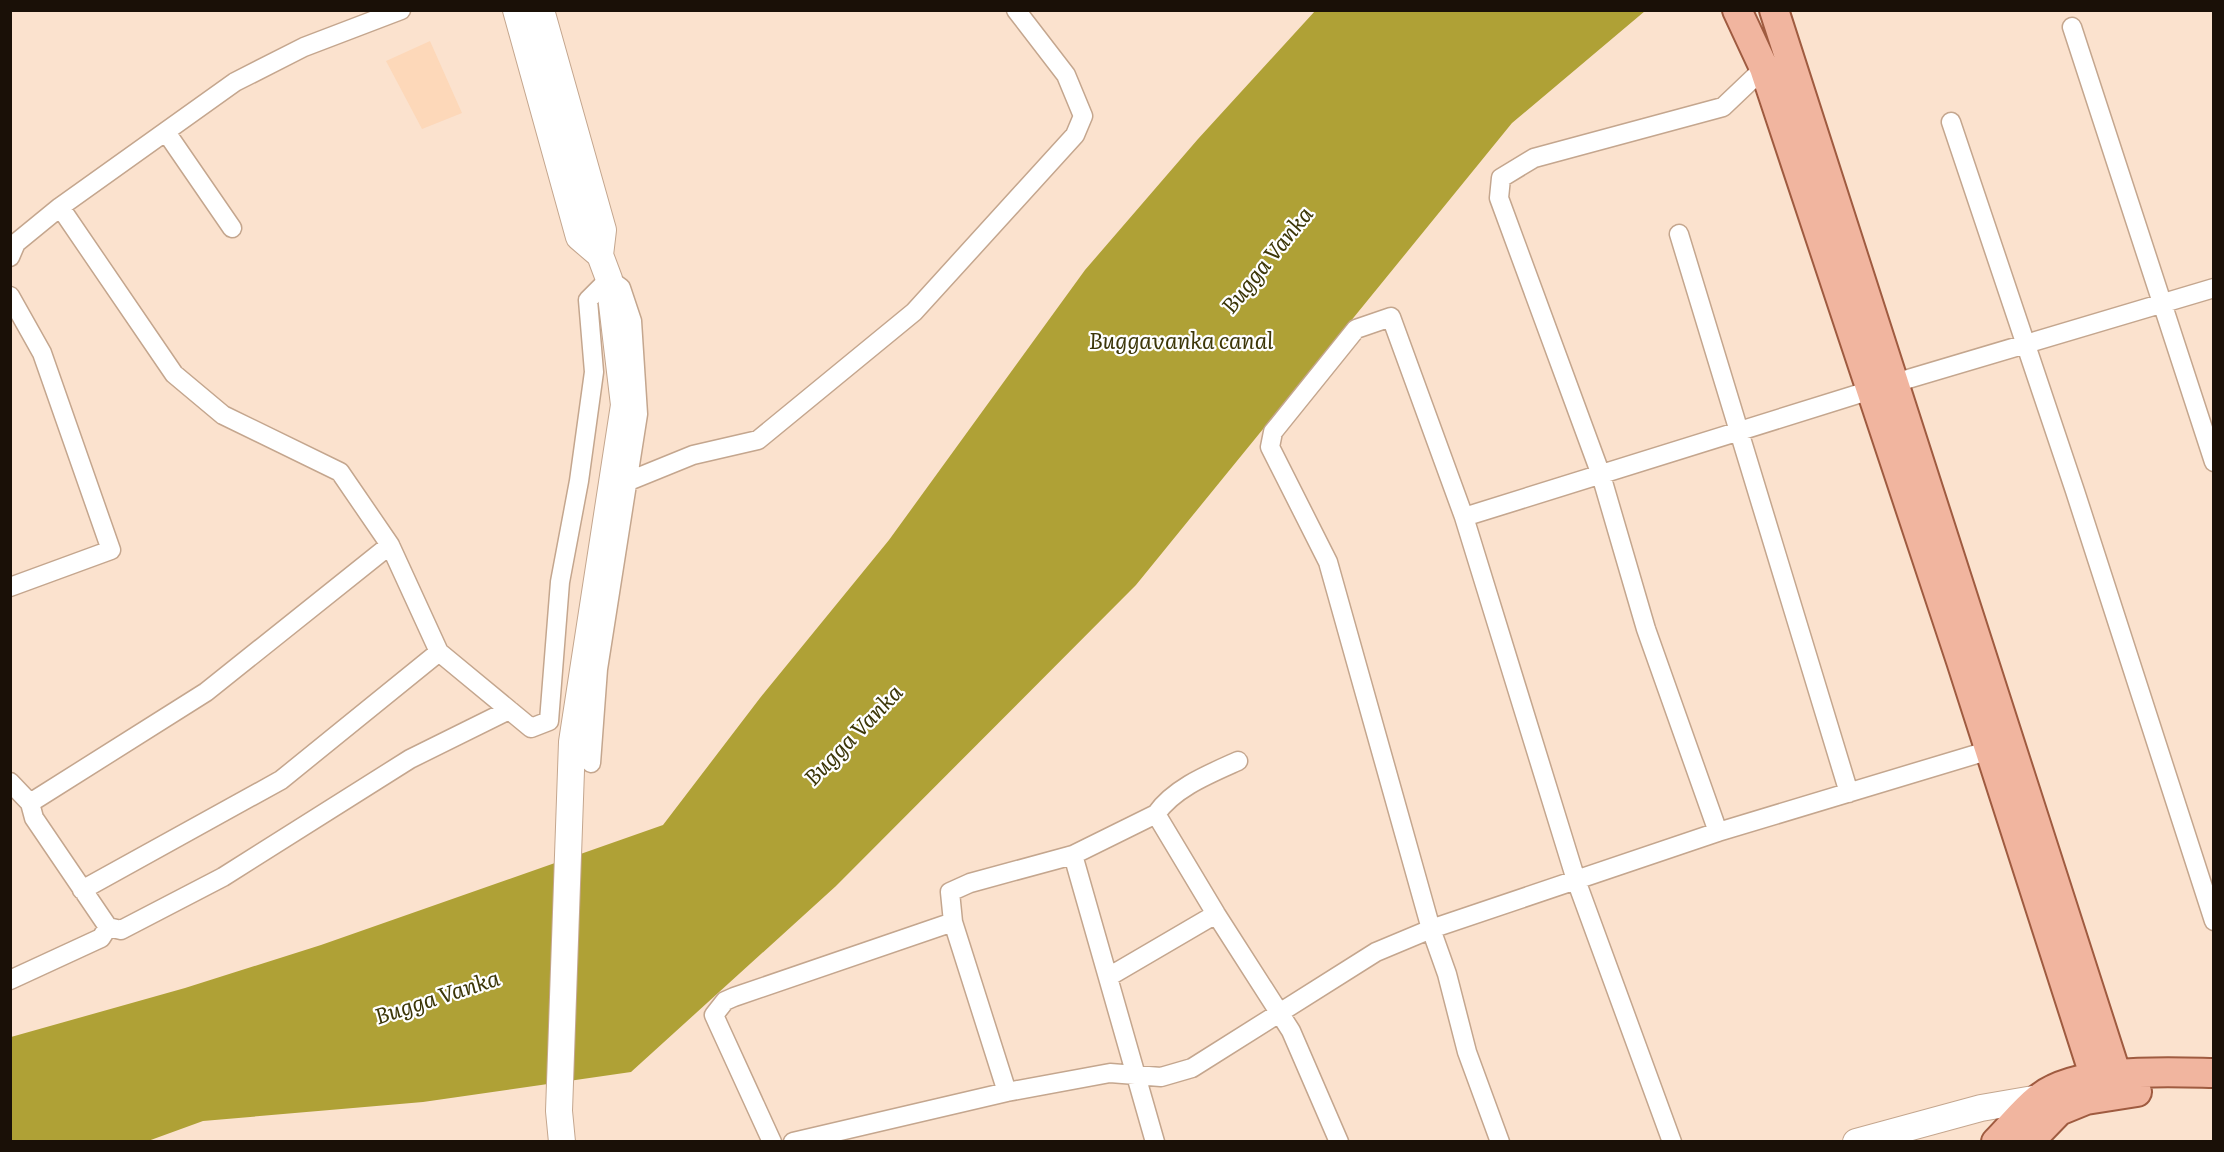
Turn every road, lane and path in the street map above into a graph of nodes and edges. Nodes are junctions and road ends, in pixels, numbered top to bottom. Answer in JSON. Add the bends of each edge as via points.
{"nodes":[{"id":1,"x":401,"y":10,"type":"edge"},
{"id":2,"x":516,"y":10,"type":"edge"},
{"id":3,"x":541,"y":10,"type":"edge"},
{"id":4,"x":1016,"y":10,"type":"edge"},
{"id":5,"x":1737,"y":10,"type":"edge"},
{"id":6,"x":1774,"y":10,"type":"edge"},
{"id":7,"x":2072,"y":27,"type":"dead end"},
{"id":8,"x":1764,"y":68,"type":"junction"},
{"id":9,"x":1951,"y":122,"type":"dead end"},
{"id":10,"x":166,"y":132,"type":"junction"},
{"id":11,"x":60,"y":207,"type":"junction"},
{"id":12,"x":232,"y":228,"type":"dead end"},
{"id":13,"x":1679,"y":234,"type":"dead end"},
{"id":14,"x":600,"y":255,"type":"junction"},
{"id":15,"x":10,"y":257,"type":"edge"},
{"id":16,"x":609,"y":279,"type":"junction"},
{"id":17,"x":2214,"y":288,"type":"edge"},
{"id":18,"x":10,"y":296,"type":"edge"},
{"id":19,"x":2164,"y":304,"type":"junction"},
{"id":20,"x":2025,"y":345,"type":"junction"},
{"id":21,"x":1883,"y":387,"type":"junction"},
{"id":22,"x":1740,"y":432,"type":"junction"},
{"id":23,"x":2214,"y":462,"type":"edge"},
{"id":24,"x":1601,"y":475,"type":"junction"},
{"id":25,"x":628,"y":481,"type":"junction"},
{"id":26,"x":1464,"y":517,"type":"junction"},
{"id":27,"x":390,"y":545,"type":"junction"},
{"id":28,"x":10,"y":587,"type":"edge"},
{"id":29,"x":439,"y":652,"type":"junction"},
{"id":30,"x":509,"y":710,"type":"junction"},
{"id":31,"x":1990,"y":750,"type":"junction"},
{"id":32,"x":1238,"y":761,"type":"dead end"},
{"id":33,"x":591,"y":763,"type":"dead end"},
{"id":34,"x":10,"y":782,"type":"edge"},
{"id":35,"x":1849,"y":793,"type":"junction"},
{"id":36,"x":30,"y":803,"type":"junction"},
{"id":37,"x":1156,"y":814,"type":"junction"},
{"id":38,"x":1718,"y":832,"type":"junction"},
{"id":39,"x":1073,"y":855,"type":"junction"},
{"id":40,"x":1575,"y":880,"type":"junction"},
{"id":41,"x":82,"y":890,"type":"junction"},
{"id":42,"x":1216,"y":914,"type":"junction"},
{"id":43,"x":2214,"y":921,"type":"edge"},
{"id":44,"x":953,"y":922,"type":"junction"},
{"id":45,"x":108,"y":927,"type":"junction"},
{"id":46,"x":1431,"y":929,"type":"junction"},
{"id":47,"x":1110,"y":976,"type":"junction"},
{"id":48,"x":10,"y":980,"type":"edge"},
{"id":49,"x":1278,"y":1012,"type":"junction"},
{"id":50,"x":2214,"y":1073,"type":"edge"},
{"id":51,"x":1137,"y":1076,"type":"junction"},
{"id":52,"x":2106,"y":1077,"type":"junction"},
{"id":53,"x":2214,"y":1080,"type":"edge"},
{"id":54,"x":1007,"y":1092,"type":"junction"},
{"id":55,"x":2039,"y":1098,"type":"junction"},
{"id":56,"x":2039,"y":1137,"type":"edge"},
{"id":57,"x":562,"y":1142,"type":"edge"},
{"id":58,"x":772,"y":1142,"type":"edge"},
{"id":59,"x":793,"y":1142,"type":"edge"},
{"id":60,"x":1155,"y":1142,"type":"edge"},
{"id":61,"x":1339,"y":1142,"type":"edge"},
{"id":62,"x":1500,"y":1142,"type":"edge"},
{"id":63,"x":1672,"y":1142,"type":"edge"},
{"id":64,"x":1856,"y":1142,"type":"edge"},
{"id":65,"x":1996,"y":1142,"type":"edge"}],
"edges":[{"from":1,"to":10,"type":"street","via":[[304,47],[235,82]]},
{"from":2,"to":14,"type":"main road","via":[[579,237]]},
{"from":3,"to":14,"type":"main road","via":[[603,230]]},
{"from":4,"to":25,"type":"street","via":[[1066,75],[1083,116],[1075,135],[914,312],[758,440],[693,455]]},
{"from":5,"to":8,"type":"main road"},
{"from":6,"to":21,"type":"main road"},
{"from":7,"to":19,"type":"street"},
{"from":8,"to":21,"type":"main road"},
{"from":8,"to":24,"type":"street","via":[[1723,107],[1534,158],[1501,178],[1498,198]]},
{"from":9,"to":20,"type":"street"},
{"from":10,"to":11,"type":"street"},
{"from":10,"to":12,"type":"street"},
{"from":11,"to":15,"type":"street","via":[[16,243]]},
{"from":11,"to":27,"type":"street","via":[[174,374],[223,415],[340,472]]},
{"from":13,"to":22,"type":"street"},
{"from":14,"to":16,"type":"main road"},
{"from":16,"to":25,"type":"street","via":[[621,288],[632,321],[638,414]]},
{"from":16,"to":30,"type":"street","via":[[588,300],[594,372],[560,582],[549,721],[531,728]]},
{"from":16,"to":57,"type":"main road","via":[[624,405],[572,742],[559,1111]]},
{"from":17,"to":19,"type":"street"},
{"from":18,"to":28,"type":"street","via":[[42,353],[111,550]]},
{"from":19,"to":20,"type":"street"},
{"from":19,"to":23,"type":"street"},
{"from":20,"to":21,"type":"street"},
{"from":20,"to":43,"type":"street"},
{"from":21,"to":22,"type":"street"},
{"from":21,"to":31,"type":"main road"},
{"from":21,"to":52,"type":"main road"},
{"from":22,"to":24,"type":"street"},
{"from":22,"to":35,"type":"street"},
{"from":24,"to":26,"type":"street"},
{"from":24,"to":38,"type":"street","via":[[1647,629]]},
{"from":25,"to":33,"type":"street","via":[[598,669]]},
{"from":26,"to":40,"type":"street"},
{"from":26,"to":46,"type":"street","via":[[1391,317],[1356,329],[1273,432],[1270,447],[1328,562]]},
{"from":27,"to":29,"type":"street"},
{"from":27,"to":36,"type":"street","via":[[206,692]]},
{"from":29,"to":30,"type":"street"},
{"from":29,"to":41,"type":"street","via":[[281,780]]},
{"from":30,"to":45,"type":"street","via":[[410,759],[223,877],[121,930]]},
{"from":31,"to":35,"type":"street"},
{"from":31,"to":52,"type":"main road"},
{"from":32,"to":37,"type":"street","via":[[1204,776],[1164,803]]},
{"from":34,"to":36,"type":"street"},
{"from":35,"to":38,"type":"street"},
{"from":36,"to":41,"type":"street","via":[[34,818]]},
{"from":37,"to":39,"type":"street"},
{"from":37,"to":42,"type":"street"},
{"from":38,"to":40,"type":"street"},
{"from":39,"to":44,"type":"street","via":[[950,892]]},
{"from":39,"to":47,"type":"street","via":[[1100,955]]},
{"from":40,"to":46,"type":"street"},
{"from":40,"to":63,"type":"street"},
{"from":41,"to":45,"type":"street"},
{"from":42,"to":47,"type":"street"},
{"from":42,"to":49,"type":"street"},
{"from":44,"to":54,"type":"street"},
{"from":44,"to":58,"type":"street","via":[[734,997],[717,1009],[714,1015]]},
{"from":45,"to":48,"type":"street","via":[[101,938]]},
{"from":46,"to":49,"type":"street","via":[[1376,952]]},
{"from":46,"to":62,"type":"street","via":[[1448,974],[1467,1052]]},
{"from":47,"to":51,"type":"street"},
{"from":49,"to":51,"type":"street","via":[[1192,1068],[1161,1077]]},
{"from":49,"to":61,"type":"street","via":[[1291,1031]]},
{"from":50,"to":52,"type":"main road"},
{"from":51,"to":54,"type":"street","via":[[1110,1073]]},
{"from":51,"to":60,"type":"street"},
{"from":52,"to":55,"type":"main road","via":[[2072,1082]]},
{"from":53,"to":56,"type":"main road","via":[[2086,1100],[2059,1111]]},
{"from":54,"to":59,"type":"street"},
{"from":55,"to":64,"type":"main road","via":[[1981,1108]]},
{"from":55,"to":65,"type":"main road"}]}
